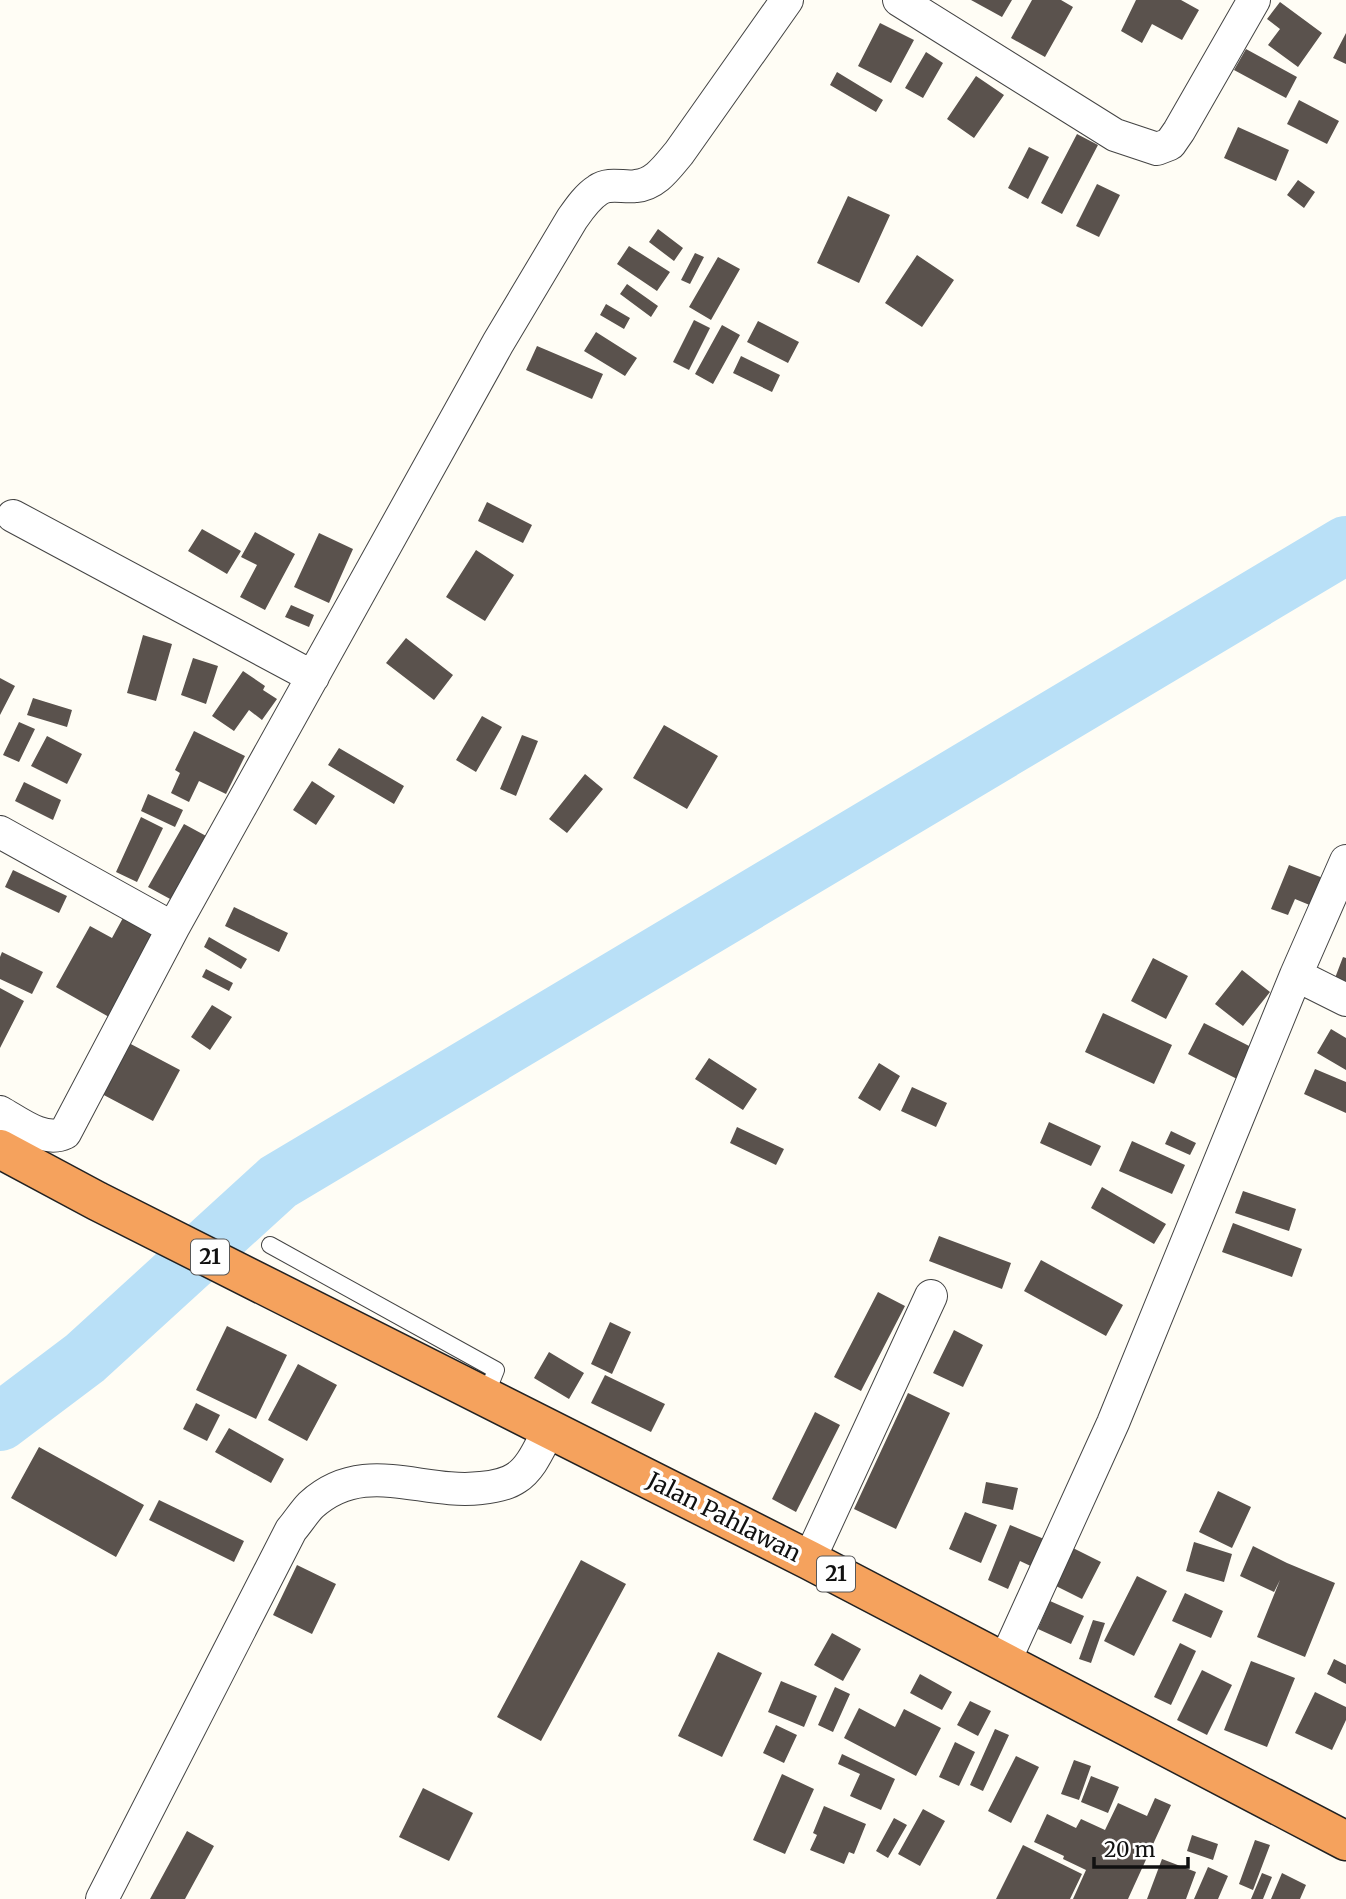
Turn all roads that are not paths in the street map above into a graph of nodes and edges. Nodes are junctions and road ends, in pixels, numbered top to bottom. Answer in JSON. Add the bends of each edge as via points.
{"nodes":[{"id":1,"x":787,"y":0,"type":"edge"},
{"id":2,"x":899,"y":0,"type":"edge"},
{"id":3,"x":1254,"y":0,"type":"edge"},
{"id":4,"x":13,"y":516,"type":"dead end"},
{"id":5,"x":313,"y":677,"type":"junction"},
{"id":6,"x":0,"y":832,"type":"edge"},
{"id":7,"x":1346,"y":861,"type":"edge"},
{"id":8,"x":173,"y":928,"type":"junction"},
{"id":9,"x":1296,"y":975,"type":"junction"},
{"id":10,"x":1346,"y":1000,"type":"edge"},
{"id":11,"x":0,"y":1112,"type":"edge"},
{"id":12,"x":0,"y":1149,"type":"edge"},
{"id":13,"x":270,"y":1245,"type":"dead end"},
{"id":14,"x":930,"y":1296,"type":"dead end"},
{"id":15,"x":486,"y":1395,"type":"junction"},
{"id":16,"x":549,"y":1430,"type":"junction"},
{"id":17,"x":809,"y":1560,"type":"junction"},
{"id":18,"x":1004,"y":1663,"type":"junction"},
{"id":19,"x":1346,"y":1841,"type":"edge"},
{"id":20,"x":102,"y":1899,"type":"edge"}],
"edges":[{"from":1,"to":5,"type":"street","via":[[661,175],[636,186],[598,189],[572,219]]},
{"from":2,"to":3,"type":"street","via":[[1115,135],[1157,149],[1170,144],[1179,131]]},
{"from":4,"to":5,"type":"street"},
{"from":5,"to":8,"type":"street"},
{"from":6,"to":8,"type":"street"},
{"from":7,"to":9,"type":"street"},
{"from":8,"to":11,"type":"street","via":[[65,1133],[46,1136]]},
{"from":9,"to":10,"type":"street"},
{"from":9,"to":18,"type":"street","via":[[1113,1423]]},
{"from":12,"to":15,"type":"highway","name":"Jalan Pahlawan","number":"21"},
{"from":13,"to":15,"type":"lane","via":[[496,1370]]},
{"from":14,"to":17,"type":"street"},
{"from":15,"to":16,"type":"highway","name":"Jalan Pahlawan","number":"21"},
{"from":16,"to":17,"type":"highway","name":"Jalan Pahlawan","number":"21"},
{"from":16,"to":20,"type":"street","via":[[529,1466],[516,1478],[496,1486],[458,1491],[381,1479],[355,1481],[311,1505],[291,1530]]},
{"from":17,"to":18,"type":"highway","name":"Jalan Pahlawan","number":"21"},
{"from":18,"to":19,"type":"highway","name":"Jalan Pahlawan","number":"21"}]}
